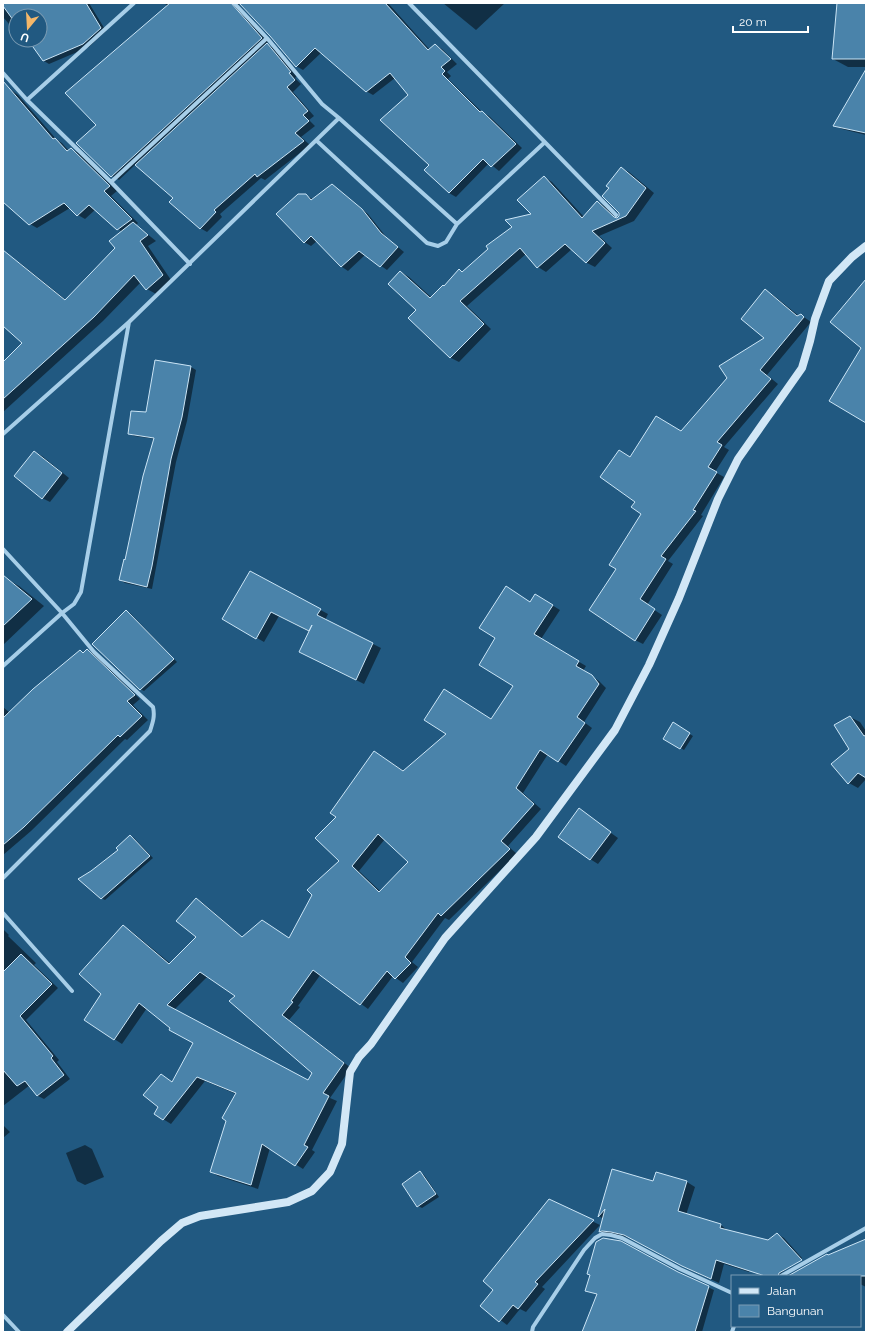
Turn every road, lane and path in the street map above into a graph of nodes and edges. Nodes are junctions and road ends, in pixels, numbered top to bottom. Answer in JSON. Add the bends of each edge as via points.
{"nodes":[{"id":1,"x":134,"y":3,"type":"edge"},
{"id":2,"x":234,"y":3,"type":"edge"},
{"id":3,"x":409,"y":3,"type":"edge"},
{"id":4,"x":267,"y":38,"type":"junction"},
{"id":5,"x":3,"y":73,"type":"edge"},
{"id":6,"x":27,"y":100,"type":"junction"},
{"id":7,"x":339,"y":118,"type":"junction"},
{"id":8,"x":317,"y":141,"type":"junction"},
{"id":9,"x":545,"y":142,"type":"junction"},
{"id":10,"x":111,"y":182,"type":"junction"},
{"id":11,"x":616,"y":215,"type":"dead end"},
{"id":12,"x":457,"y":224,"type":"junction"},
{"id":13,"x":866,"y":246,"type":"edge"},
{"id":14,"x":190,"y":264,"type":"junction"},
{"id":15,"x":129,"y":322,"type":"junction"},
{"id":16,"x":3,"y":434,"type":"edge"},
{"id":17,"x":3,"y":549,"type":"edge"},
{"id":18,"x":62,"y":612,"type":"junction"},
{"id":19,"x":3,"y":666,"type":"edge"},
{"id":20,"x":3,"y":878,"type":"edge"},
{"id":21,"x":3,"y":913,"type":"edge"},
{"id":22,"x":72,"y":991,"type":"dead end"},
{"id":23,"x":866,"y":1228,"type":"edge"},
{"id":24,"x":783,"y":1275,"type":"edge"},
{"id":25,"x":731,"y":1294,"type":"edge"},
{"id":26,"x":3,"y":1315,"type":"edge"},
{"id":27,"x":19,"y":1332,"type":"edge"},
{"id":28,"x":67,"y":1332,"type":"edge"},
{"id":29,"x":532,"y":1332,"type":"edge"}],
"edges":[{"from":1,"to":6,"type":"street"},
{"from":2,"to":4,"type":"street"},
{"from":3,"to":9,"type":"street"},
{"from":4,"to":7,"type":"street","via":[[322,104]]},
{"from":4,"to":10,"type":"street"},
{"from":5,"to":6,"type":"street"},
{"from":6,"to":10,"type":"street"},
{"from":7,"to":8,"type":"street"},
{"from":7,"to":12,"type":"street"},
{"from":8,"to":12,"type":"street","via":[[427,243],[438,246],[446,242]]},
{"from":8,"to":14,"type":"street"},
{"from":9,"to":11,"type":"street"},
{"from":9,"to":12,"type":"street"},
{"from":10,"to":14,"type":"street"},
{"from":13,"to":28,"type":"street","via":[[829,281],[815,319],[802,368],[738,459],[718,499],[649,665],[615,730],[536,837],[445,938],[371,1044],[358,1057],[350,1072],[342,1144],[330,1172],[312,1191],[288,1202],[200,1216],[182,1224],[161,1240]]},
{"from":14,"to":15,"type":"street"},
{"from":15,"to":16,"type":"street"},
{"from":15,"to":18,"type":"street","via":[[81,592],[74,604]]},
{"from":17,"to":18,"type":"street"},
{"from":18,"to":19,"type":"street"},
{"from":18,"to":20,"type":"street","via":[[94,652],[153,707],[154,720],[150,731]]},
{"from":21,"to":22,"type":"street"},
{"from":23,"to":24,"type":"street"},
{"from":25,"to":29,"type":"street","via":[[622,1238],[602,1234],[584,1250]]},
{"from":26,"to":27,"type":"street"}]}
